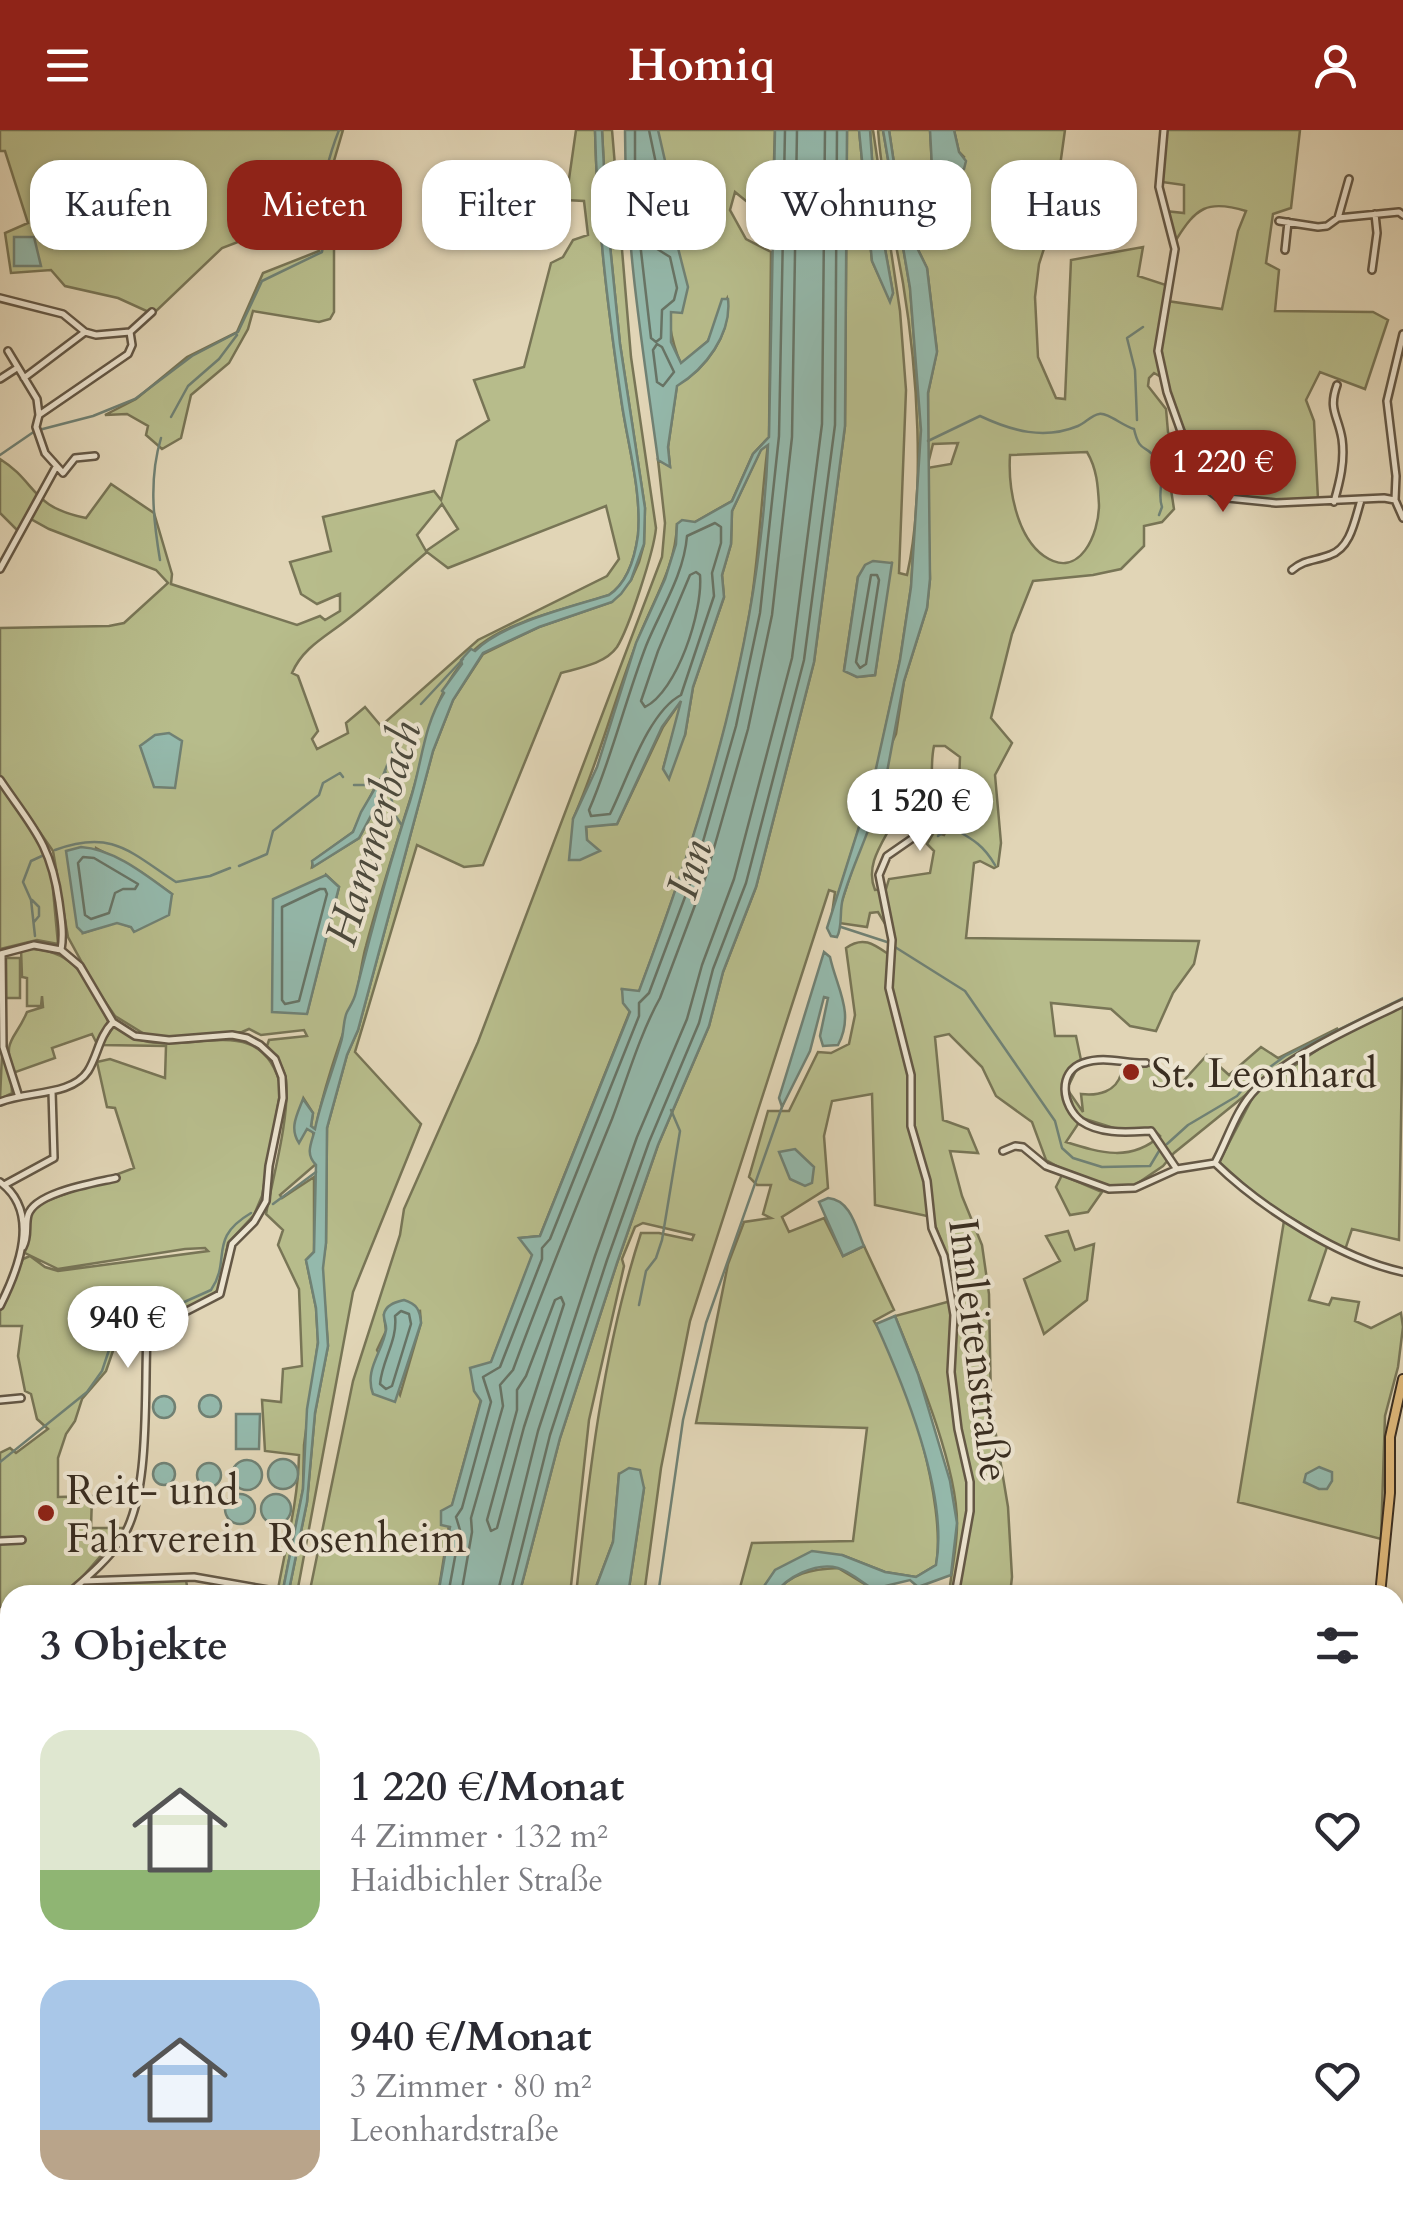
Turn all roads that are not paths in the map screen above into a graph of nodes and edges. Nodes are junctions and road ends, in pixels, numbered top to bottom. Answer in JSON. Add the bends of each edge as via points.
{"nodes":[{"id":1,"x":1164,"y":130,"type":"edge"},
{"id":2,"x":1349,"y":179,"type":"dead end"},
{"id":3,"x":1402,"y":211,"type":"edge"},
{"id":4,"x":1374,"y":214,"type":"junction"},
{"id":5,"x":1338,"y":218,"type":"junction"},
{"id":6,"x":1279,"y":221,"type":"dead end"},
{"id":7,"x":1288,"y":222,"type":"junction"},
{"id":8,"x":1285,"y":250,"type":"dead end"},
{"id":9,"x":1372,"y":270,"type":"dead end"},
{"id":10,"x":0,"y":298,"type":"edge"},
{"id":11,"x":152,"y":312,"type":"dead end"},
{"id":12,"x":85,"y":332,"type":"junction"},
{"id":13,"x":130,"y":332,"type":"junction"},
{"id":14,"x":1403,"y":334,"type":"edge"},
{"id":15,"x":8,"y":350,"type":"dead end"},
{"id":16,"x":17,"y":368,"type":"junction"},
{"id":17,"x":24,"y":378,"type":"junction"},
{"id":18,"x":0,"y":379,"type":"edge"},
{"id":19,"x":1337,"y":386,"type":"dead end"},
{"id":20,"x":39,"y":415,"type":"junction"},
{"id":21,"x":95,"y":456,"type":"dead end"},
{"id":22,"x":56,"y":466,"type":"junction"},
{"id":23,"x":1361,"y":500,"type":"junction"},
{"id":24,"x":1395,"y":500,"type":"junction"},
{"id":25,"x":1334,"y":502,"type":"junction"},
{"id":26,"x":1403,"y":518,"type":"edge"},
{"id":27,"x":0,"y":569,"type":"edge"},
{"id":28,"x":1292,"y":570,"type":"dead end"},
{"id":29,"x":0,"y":780,"type":"edge"},
{"id":30,"x":930,"y":817,"type":"dead end"},
{"id":31,"x":61,"y":950,"type":"junction"},
{"id":32,"x":1,"y":954,"type":"edge"},
{"id":33,"x":1403,"y":1003,"type":"edge"},
{"id":34,"x":113,"y":1022,"type":"junction"},
{"id":35,"x":1146,"y":1063,"type":"dead end"},
{"id":36,"x":52,"y":1091,"type":"junction"},
{"id":37,"x":18,"y":1094,"type":"junction"},
{"id":38,"x":0,"y":1102,"type":"edge"},
{"id":39,"x":1003,"y":1151,"type":"dead end"},
{"id":40,"x":1214,"y":1164,"type":"junction"},
{"id":41,"x":1177,"y":1169,"type":"junction"},
{"id":42,"x":116,"y":1178,"type":"dead end"},
{"id":43,"x":2,"y":1184,"type":"edge"},
{"id":44,"x":22,"y":1248,"type":"junction"},
{"id":45,"x":1403,"y":1272,"type":"edge"},
{"id":46,"x":0,"y":1306,"type":"edge"},
{"id":47,"x":1403,"y":1379,"type":"edge"},
{"id":48,"x":22,"y":1398,"type":"dead end"},
{"id":49,"x":0,"y":1400,"type":"edge"},
{"id":50,"x":22,"y":1540,"type":"dead end"},
{"id":51,"x":0,"y":1541,"type":"edge"},
{"id":52,"x":83,"y":1580,"type":"junction"},
{"id":53,"x":78,"y":1585,"type":"edge"},
{"id":54,"x":240,"y":1585,"type":"edge"},
{"id":55,"x":957,"y":1585,"type":"edge"},
{"id":56,"x":1381,"y":1585,"type":"edge"}],
"edges":[{"from":1,"to":25,"type":"street","via":[[1159,187],[1174,249],[1158,350],[1183,437],[1218,497]]},
{"from":2,"to":5,"type":"street"},
{"from":3,"to":4,"type":"street"},
{"from":4,"to":5,"type":"street"},
{"from":4,"to":9,"type":"street"},
{"from":5,"to":7,"type":"street","via":[[1318,227]]},
{"from":6,"to":7,"type":"street"},
{"from":7,"to":8,"type":"street"},
{"from":10,"to":12,"type":"street","via":[[64,314]]},
{"from":11,"to":13,"type":"street"},
{"from":12,"to":13,"type":"street"},
{"from":12,"to":17,"type":"street"},
{"from":13,"to":20,"type":"street","via":[[128,354]]},
{"from":14,"to":24,"type":"street","via":[[1387,401]]},
{"from":15,"to":16,"type":"street"},
{"from":16,"to":17,"type":"street"},
{"from":16,"to":18,"type":"street"},
{"from":17,"to":20,"type":"street"},
{"from":19,"to":25,"type":"street","via":[[1330,403],[1343,455]]},
{"from":20,"to":22,"type":"street","via":[[37,430]]},
{"from":21,"to":22,"type":"street","via":[[75,458],[63,473]]},
{"from":22,"to":27,"type":"street"},
{"from":23,"to":24,"type":"street"},
{"from":23,"to":25,"type":"street"},
{"from":23,"to":28,"type":"street","via":[[1341,548]]},
{"from":24,"to":26,"type":"street"},
{"from":29,"to":31,"type":"street","via":[[47,848]]},
{"from":30,"to":55,"type":"street","name":"Innleitenstraße","via":[[924,831],[880,866],[880,888],[892,942],[889,988],[911,1076],[911,1126],[954,1315],[951,1372],[970,1482]]},
{"from":31,"to":32,"type":"street","via":[[34,945]]},
{"from":31,"to":34,"type":"street","via":[[80,966]]},
{"from":32,"to":37,"type":"street","via":[[3,1047]]},
{"from":33,"to":40,"type":"street","via":[[1334,1036],[1255,1090]]},
{"from":34,"to":36,"type":"street","via":[[86,1074]]},
{"from":34,"to":52,"type":"street","via":[[146,1039],[247,1038],[275,1059],[284,1098],[266,1201],[232,1244],[220,1294],[147,1336],[139,1498],[120,1543]]},
{"from":35,"to":41,"type":"street","via":[[1084,1062],[1066,1076],[1068,1103],[1080,1120],[1101,1129],[1151,1131]]},
{"from":36,"to":37,"type":"street"},
{"from":36,"to":43,"type":"street","via":[[54,1158]]},
{"from":37,"to":38,"type":"street"},
{"from":39,"to":41,"type":"street","via":[[1023,1147],[1046,1166],[1109,1188],[1134,1188]]},
{"from":40,"to":41,"type":"street"},
{"from":40,"to":45,"type":"street","via":[[1261,1203],[1348,1254]]},
{"from":42,"to":44,"type":"street","via":[[35,1204]]},
{"from":43,"to":44,"type":"street","via":[[22,1210]]},
{"from":44,"to":46,"type":"street"},
{"from":47,"to":56,"type":"main road","via":[[1390,1437]]},
{"from":48,"to":49,"type":"street"},
{"from":50,"to":51,"type":"street"},
{"from":52,"to":53,"type":"street"},
{"from":52,"to":54,"type":"street","via":[[194,1577]]}]}
